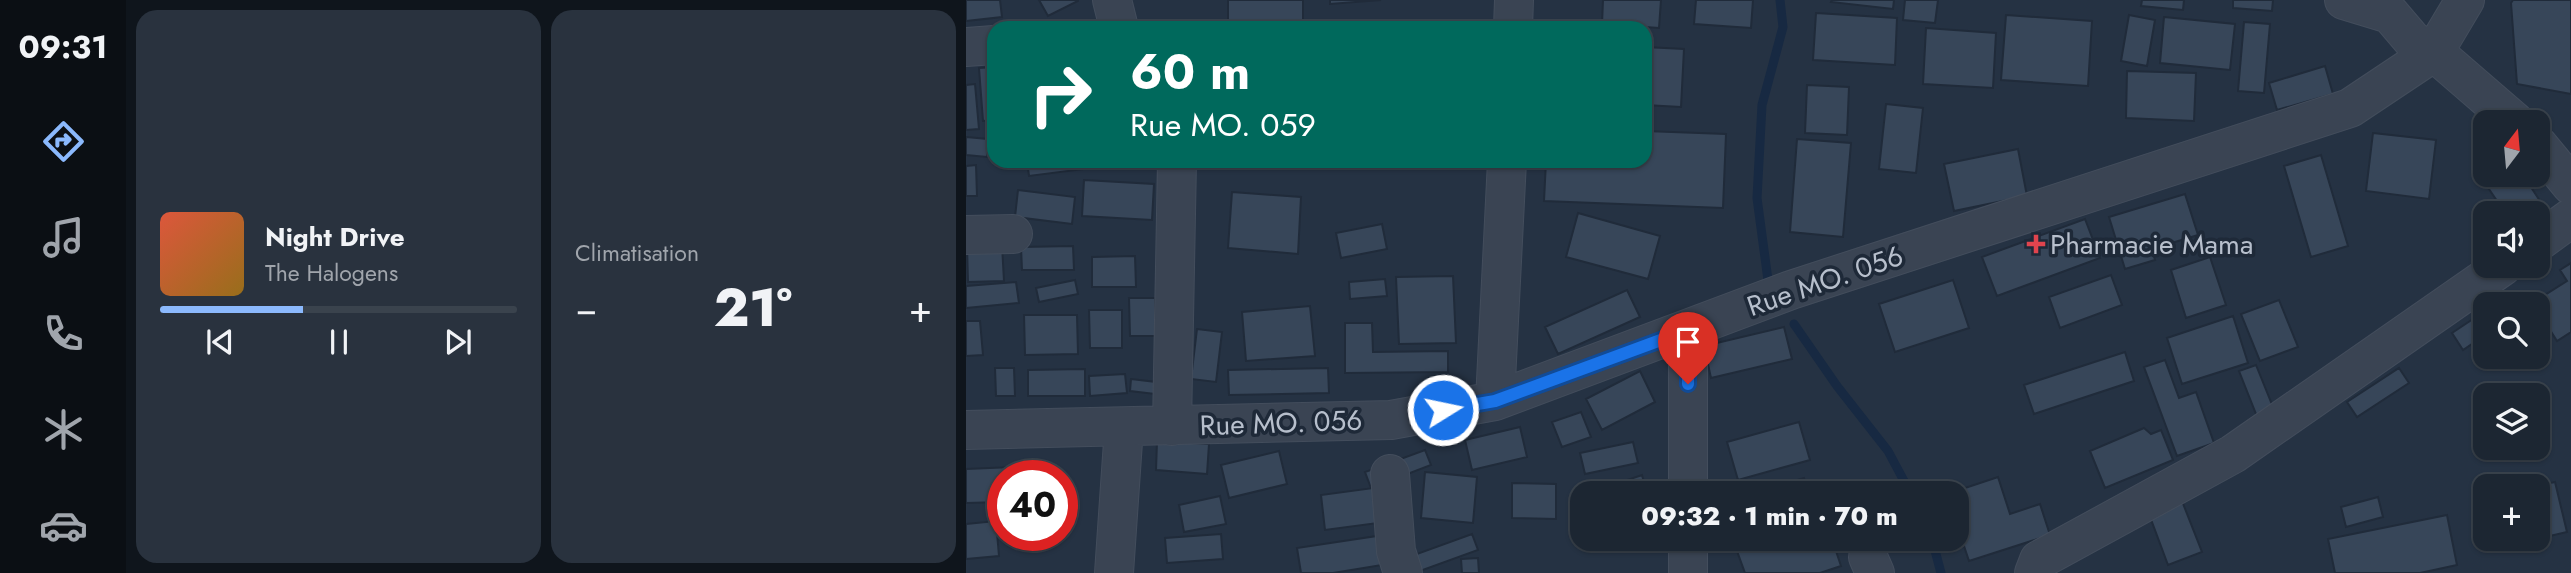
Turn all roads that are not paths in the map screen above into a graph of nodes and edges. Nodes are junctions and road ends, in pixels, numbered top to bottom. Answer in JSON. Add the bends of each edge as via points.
{"nodes":[{"id":1,"x":1112,"y":0,"type":"edge"},
{"id":2,"x":1514,"y":0,"type":"edge"},
{"id":3,"x":2344,"y":0,"type":"edge"},
{"id":4,"x":2465,"y":0,"type":"edge"},
{"id":5,"x":1117,"y":21,"type":"edge"},
{"id":6,"x":1513,"y":21,"type":"edge"},
{"id":7,"x":987,"y":46,"type":"edge"},
{"id":8,"x":966,"y":47,"type":"edge"},
{"id":9,"x":2434,"y":52,"type":"junction"},
{"id":10,"x":2501,"y":110,"type":"edge"},
{"id":11,"x":2550,"y":137,"type":"edge"},
{"id":12,"x":2571,"y":138,"type":"edge"},
{"id":13,"x":2550,"y":160,"type":"edge"},
{"id":14,"x":1177,"y":168,"type":"edge"},
{"id":15,"x":1507,"y":168,"type":"edge"},
{"id":16,"x":2571,"y":185,"type":"edge"},
{"id":17,"x":2571,"y":218,"type":"edge"},
{"id":18,"x":2550,"y":233,"type":"edge"},
{"id":19,"x":1013,"y":234,"type":"dead end"},
{"id":20,"x":966,"y":236,"type":"edge"},
{"id":21,"x":2485,"y":278,"type":"edge"},
{"id":22,"x":1688,"y":330,"type":"junction"},
{"id":23,"x":1495,"y":401,"type":"junction"},
{"id":24,"x":1172,"y":426,"type":"junction"},
{"id":25,"x":1124,"y":427,"type":"junction"},
{"id":26,"x":966,"y":430,"type":"edge"},
{"id":27,"x":1390,"y":474,"type":"dead end"},
{"id":28,"x":1688,"y":481,"type":"edge"},
{"id":29,"x":1688,"y":551,"type":"edge"},
{"id":30,"x":1114,"y":573,"type":"edge"},
{"id":31,"x":1403,"y":573,"type":"edge"},
{"id":32,"x":1688,"y":573,"type":"edge"},
{"id":33,"x":2034,"y":573,"type":"edge"}],
"edges":[{"from":1,"to":5,"type":"street"},
{"from":2,"to":6,"type":"street"},
{"from":3,"to":9,"type":"street","via":[[2390,14],[2413,41]]},
{"from":4,"to":9,"type":"street","name":"Rue MO. 056"},
{"from":7,"to":8,"type":"street"},
{"from":9,"to":10,"type":"street"},
{"from":9,"to":22,"type":"street","name":"Rue MO. 056","via":[[2350,108],[1791,290]]},
{"from":11,"to":12,"type":"street"},
{"from":13,"to":16,"type":"street"},
{"from":14,"to":24,"type":"street"},
{"from":15,"to":23,"type":"street"},
{"from":17,"to":18,"type":"street"},
{"from":19,"to":20,"type":"street"},
{"from":21,"to":33,"type":"street","via":[[2233,454],[2039,560]]},
{"from":22,"to":23,"type":"street","name":"Rue MO. 056"},
{"from":22,"to":28,"type":"street"},
{"from":23,"to":24,"type":"street","name":"Rue MO. 056","via":[[1391,420]]},
{"from":24,"to":25,"type":"street","name":"Rue MO. 056"},
{"from":25,"to":26,"type":"street","name":"Rue MO. 056"},
{"from":25,"to":30,"type":"street"},
{"from":27,"to":31,"type":"street","via":[[1396,551]]},
{"from":29,"to":32,"type":"street"}]}
